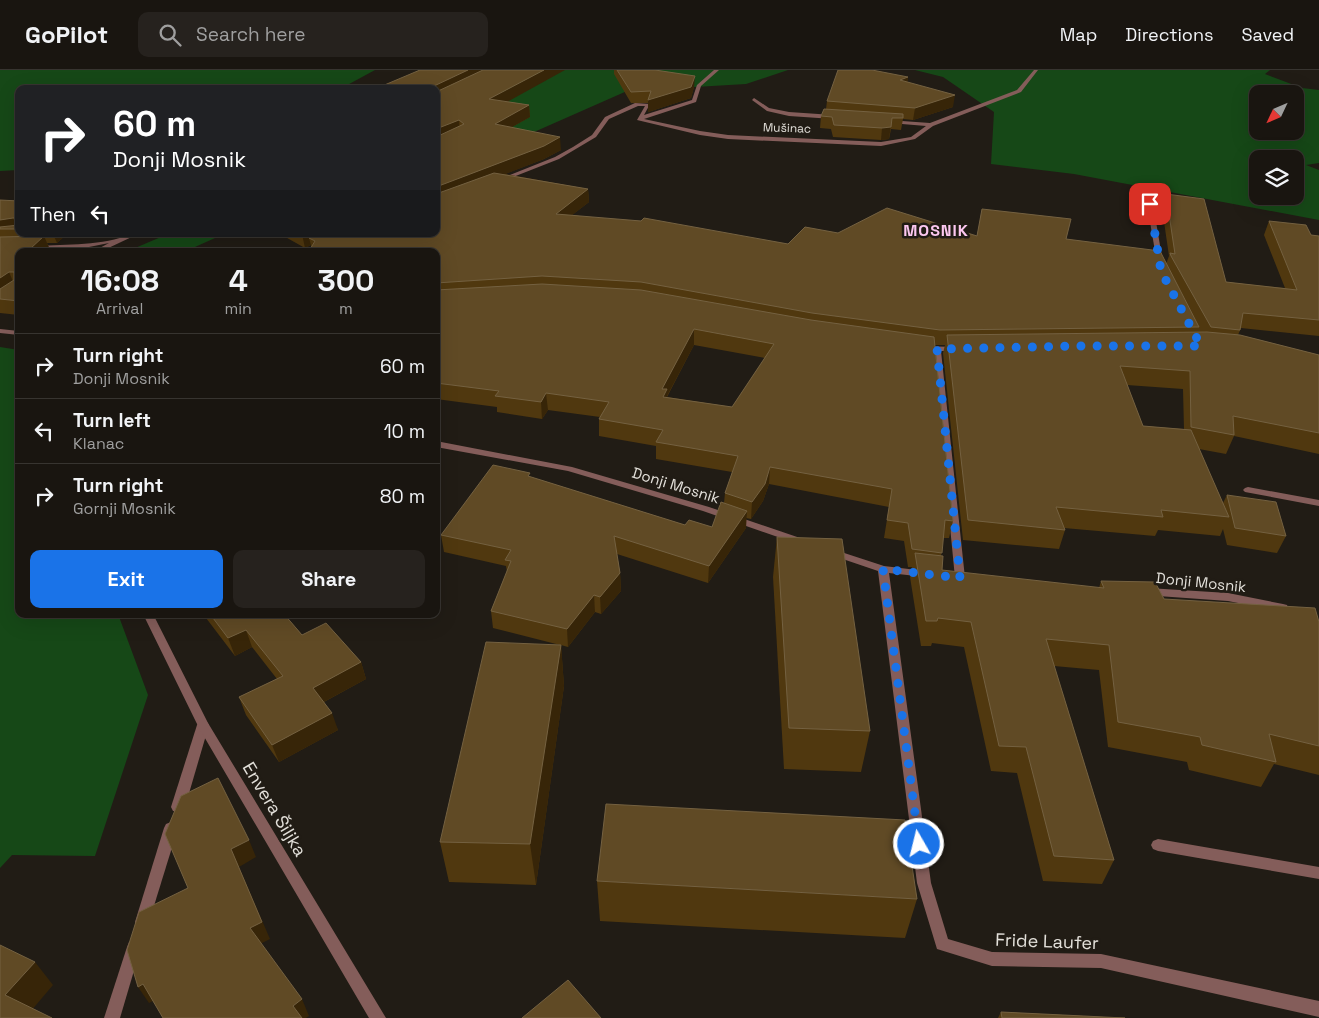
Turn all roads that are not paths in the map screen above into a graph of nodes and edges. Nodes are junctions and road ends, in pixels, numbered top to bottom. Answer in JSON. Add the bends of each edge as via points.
{"nodes":[{"id":1,"x":717,"y":70,"type":"edge"},
{"id":2,"x":1036,"y":70,"type":"edge"},
{"id":3,"x":754,"y":99,"type":"dead end"},
{"id":4,"x":843,"y":117,"type":"edge"},
{"id":5,"x":639,"y":119,"type":"junction"},
{"id":6,"x":879,"y":120,"type":"edge"},
{"id":7,"x":931,"y":125,"type":"junction"},
{"id":8,"x":495,"y":182,"type":"edge"},
{"id":9,"x":1150,"y":204,"type":"dead end"},
{"id":10,"x":126,"y":237,"type":"edge"},
{"id":11,"x":339,"y":237,"type":"edge"},
{"id":12,"x":120,"y":239,"type":"junction"},
{"id":13,"x":27,"y":247,"type":"edge"},
{"id":14,"x":103,"y":248,"type":"edge"},
{"id":15,"x":313,"y":248,"type":"edge"},
{"id":16,"x":1161,"y":271,"type":"edge"},
{"id":17,"x":0,"y":331,"type":"edge"},
{"id":18,"x":15,"y":333,"type":"edge"},
{"id":19,"x":910,"y":346,"type":"edge"},
{"id":20,"x":937,"y":349,"type":"junction"},
{"id":21,"x":966,"y":349,"type":"edge"},
{"id":22,"x":440,"y":445,"type":"edge"},
{"id":23,"x":1248,"y":490,"type":"dead end"},
{"id":24,"x":1319,"y":503,"type":"edge"},
{"id":25,"x":883,"y":569,"type":"junction"},
{"id":26,"x":931,"y":575,"type":"edge"},
{"id":27,"x":960,"y":578,"type":"edge"},
{"id":28,"x":1139,"y":591,"type":"edge"},
{"id":29,"x":1291,"y":610,"type":"edge"},
{"id":30,"x":150,"y":618,"type":"edge"},
{"id":31,"x":203,"y":725,"type":"junction"},
{"id":32,"x":1158,"y":845,"type":"dead end"},
{"id":33,"x":1319,"y":872,"type":"edge"},
{"id":34,"x":1319,"y":1009,"type":"edge"},
{"id":35,"x":112,"y":1018,"type":"edge"},
{"id":36,"x":378,"y":1018,"type":"edge"}],
"edges":[{"from":1,"to":5,"type":"street","via":[[700,81],[694,101]]},
{"from":2,"to":7,"type":"street","name":"Mušinac","via":[[1020,91]]},
{"from":3,"to":4,"type":"street","name":"Mušinac","via":[[767,110]]},
{"from":5,"to":7,"type":"street","name":"Mušinac","via":[[728,137],[881,144],[912,138]]},
{"from":5,"to":8,"type":"street","via":[[648,105],[637,104],[607,118],[594,136],[575,148]]},
{"from":6,"to":7,"type":"street","name":"Mušinac"},
{"from":9,"to":16,"type":"street"},
{"from":10,"to":12,"type":"street"},
{"from":11,"to":15,"type":"street"},
{"from":12,"to":13,"type":"street","via":[[89,245]]},
{"from":12,"to":14,"type":"street"},
{"from":17,"to":18,"type":"street"},
{"from":19,"to":20,"type":"street"},
{"from":20,"to":21,"type":"street"},
{"from":20,"to":27,"type":"street"},
{"from":22,"to":25,"type":"street","name":"Donji Mosnik","via":[[568,469],[706,509]]},
{"from":23,"to":24,"type":"street"},
{"from":25,"to":26,"type":"street","name":"Donji Mosnik"},
{"from":25,"to":34,"type":"street","name":"Fride Laufer","via":[[924,883],[942,944],[992,959],[1101,961]]},
{"from":28,"to":29,"type":"street","name":"Donji Mosnik","via":[[1228,597]]},
{"from":30,"to":31,"type":"street","name":"Envera Šiljka"},
{"from":31,"to":35,"type":"street"},
{"from":31,"to":36,"type":"street","name":"Envera Šiljka"},
{"from":32,"to":33,"type":"street"}]}
